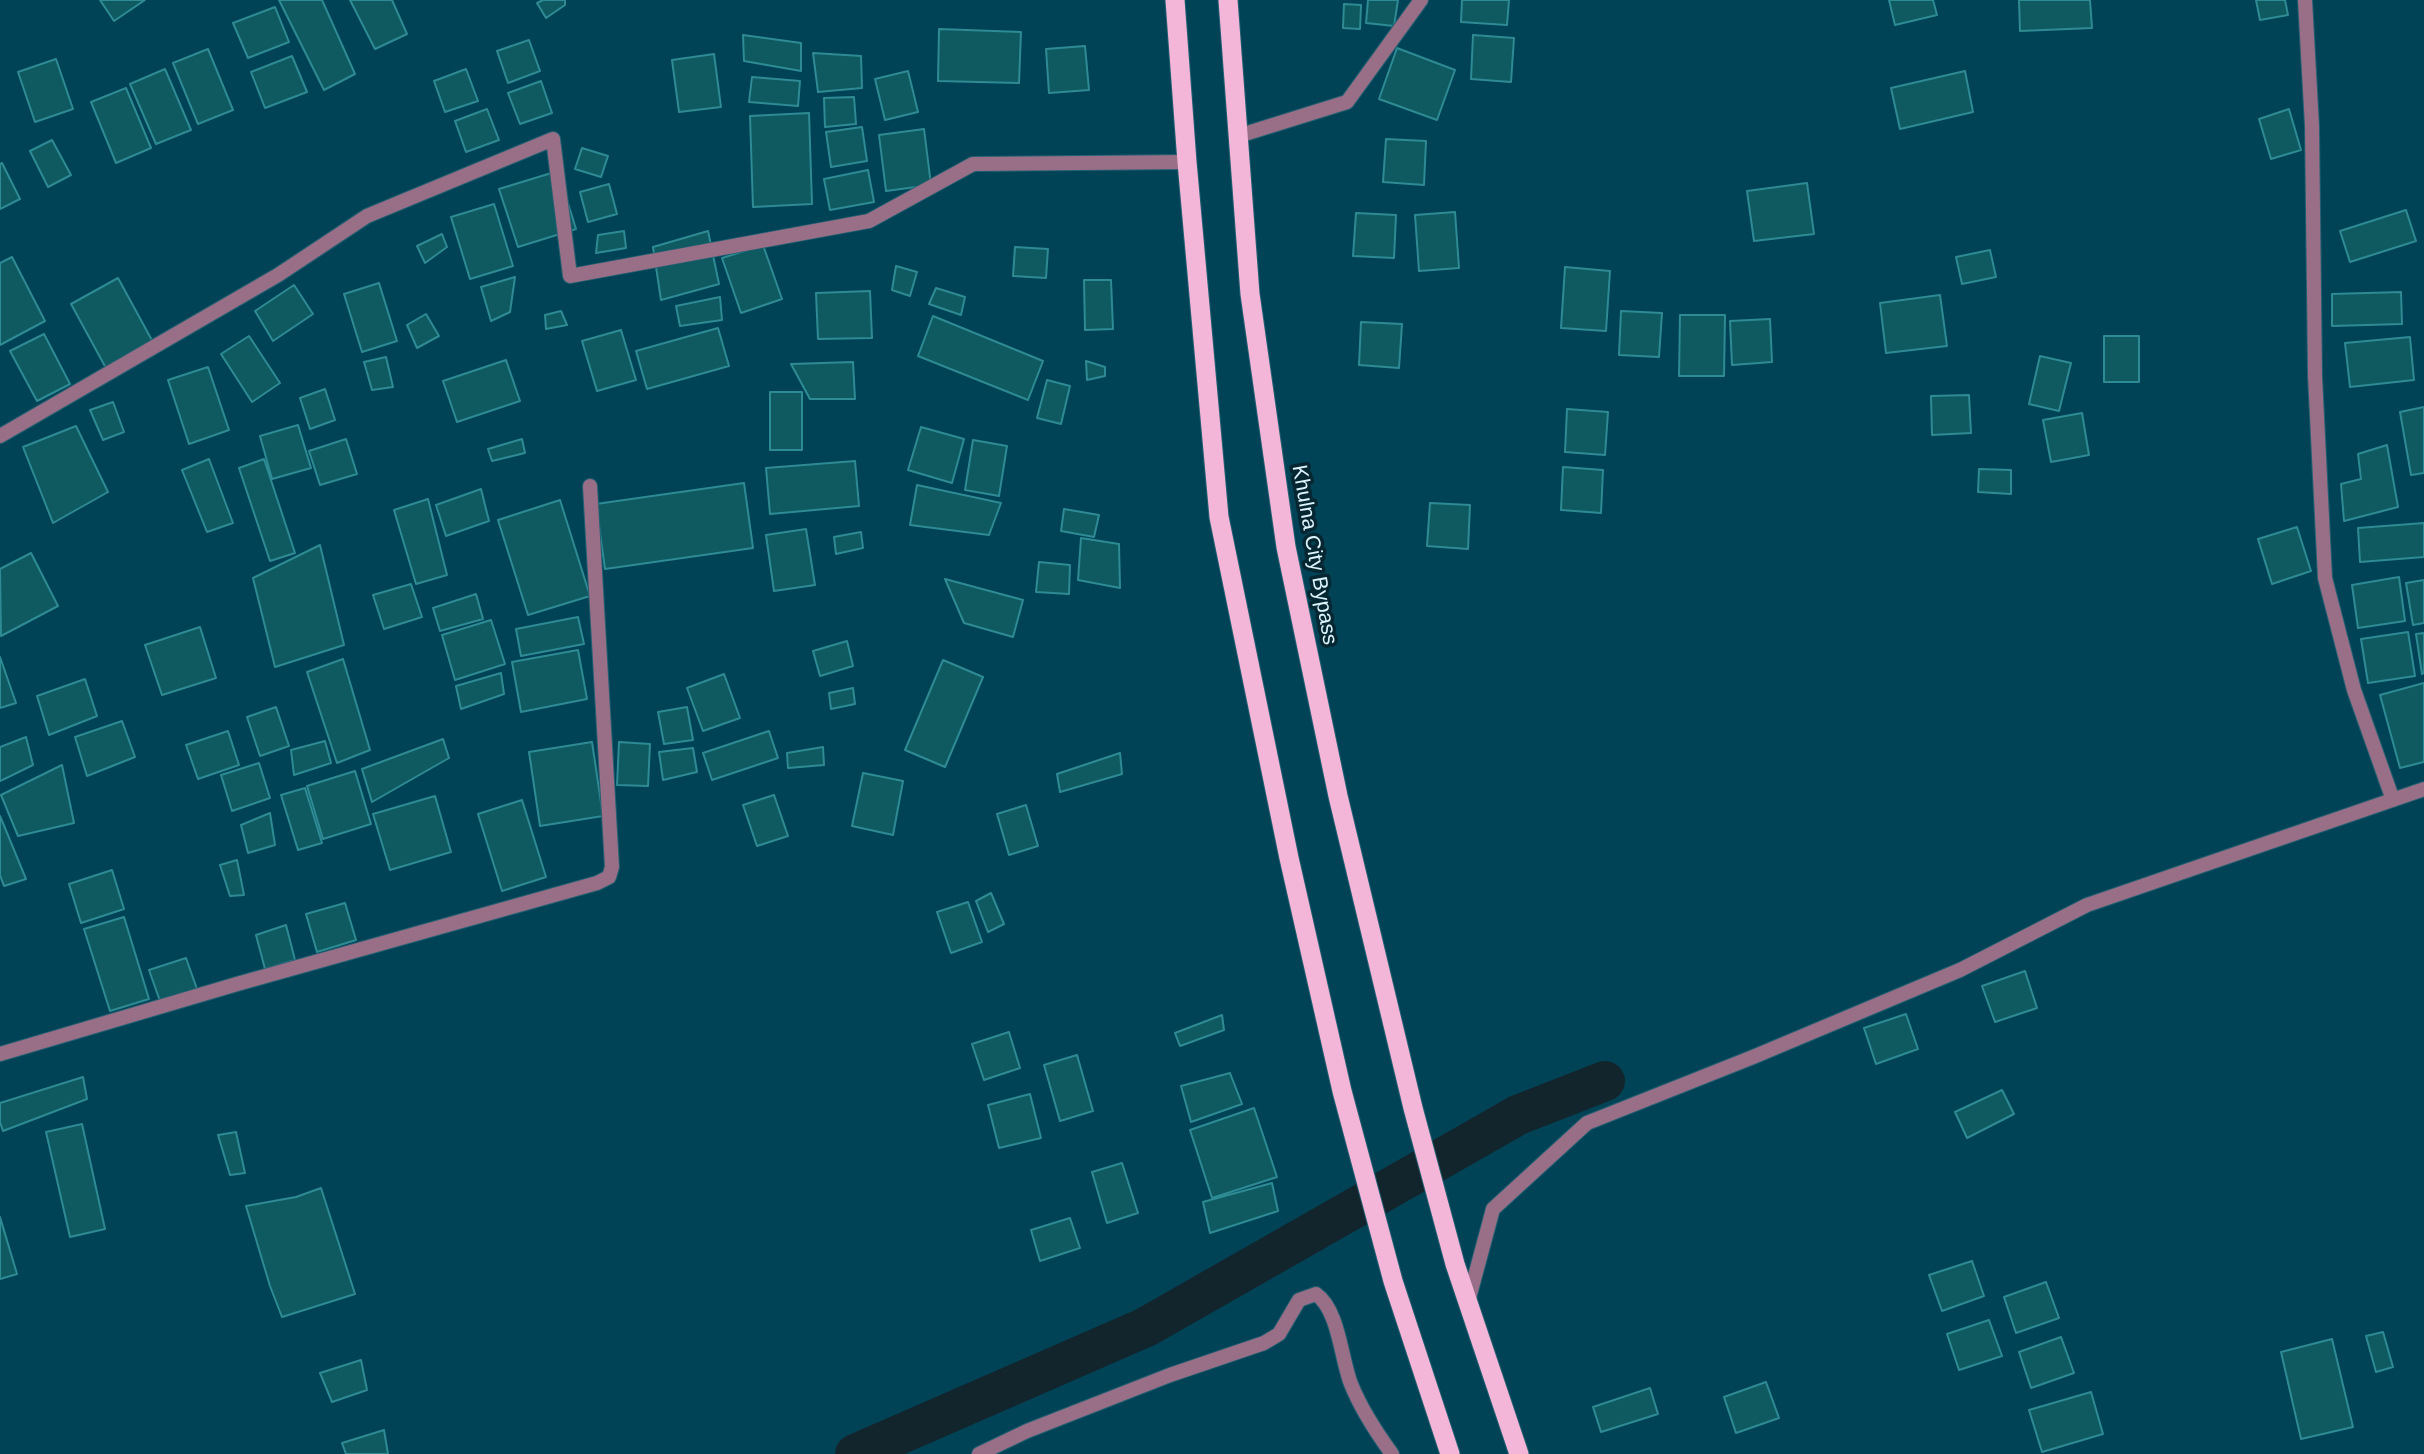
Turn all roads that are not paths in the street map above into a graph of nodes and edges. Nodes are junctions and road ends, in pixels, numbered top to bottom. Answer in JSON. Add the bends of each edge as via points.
{"nodes":[{"id":1,"x":1175,"y":0,"type":"edge"},
{"id":2,"x":1228,"y":0,"type":"edge"},
{"id":3,"x":1420,"y":0,"type":"edge"},
{"id":4,"x":2305,"y":0,"type":"edge"},
{"id":5,"x":1238,"y":136,"type":"junction"},
{"id":6,"x":1187,"y":162,"type":"junction"},
{"id":7,"x":0,"y":436,"type":"edge"},
{"id":8,"x":590,"y":486,"type":"dead end"},
{"id":9,"x":2424,"y":789,"type":"edge"},
{"id":10,"x":2393,"y":800,"type":"junction"},
{"id":11,"x":0,"y":1054,"type":"edge"},
{"id":12,"x":1468,"y":1302,"type":"junction"},
{"id":13,"x":979,"y":1454,"type":"edge"},
{"id":14,"x":1392,"y":1454,"type":"edge"},
{"id":15,"x":1450,"y":1454,"type":"edge"},
{"id":16,"x":1519,"y":1454,"type":"edge"}],
"edges":[{"from":1,"to":6,"type":"highway"},
{"from":2,"to":5,"type":"highway","name":"Khulna City Bypass"},
{"from":3,"to":5,"type":"street","via":[[1347,102]]},
{"from":4,"to":10,"type":"street","via":[[2325,578],[2354,690]]},
{"from":5,"to":12,"type":"highway","name":"Khulna City Bypass","via":[[1250,294],[1286,547],[1338,796],[1413,1108]]},
{"from":6,"to":7,"type":"street","via":[[973,164],[869,221],[570,276],[553,139],[367,216],[278,275]]},
{"from":6,"to":15,"type":"highway","via":[[1219,517],[1342,1091],[1393,1280]]},
{"from":8,"to":11,"type":"street","via":[[609,877]]},
{"from":9,"to":10,"type":"street"},
{"from":10,"to":12,"type":"street","via":[[2087,905],[1960,970],[1587,1124],[1493,1209]]},
{"from":12,"to":16,"type":"highway","name":"Khulna City Bypass"},
{"from":13,"to":14,"type":"street","via":[[1170,1375],[1264,1343],[1279,1334],[1298,1300],[1315,1294],[1330,1313],[1350,1383]]}]}
